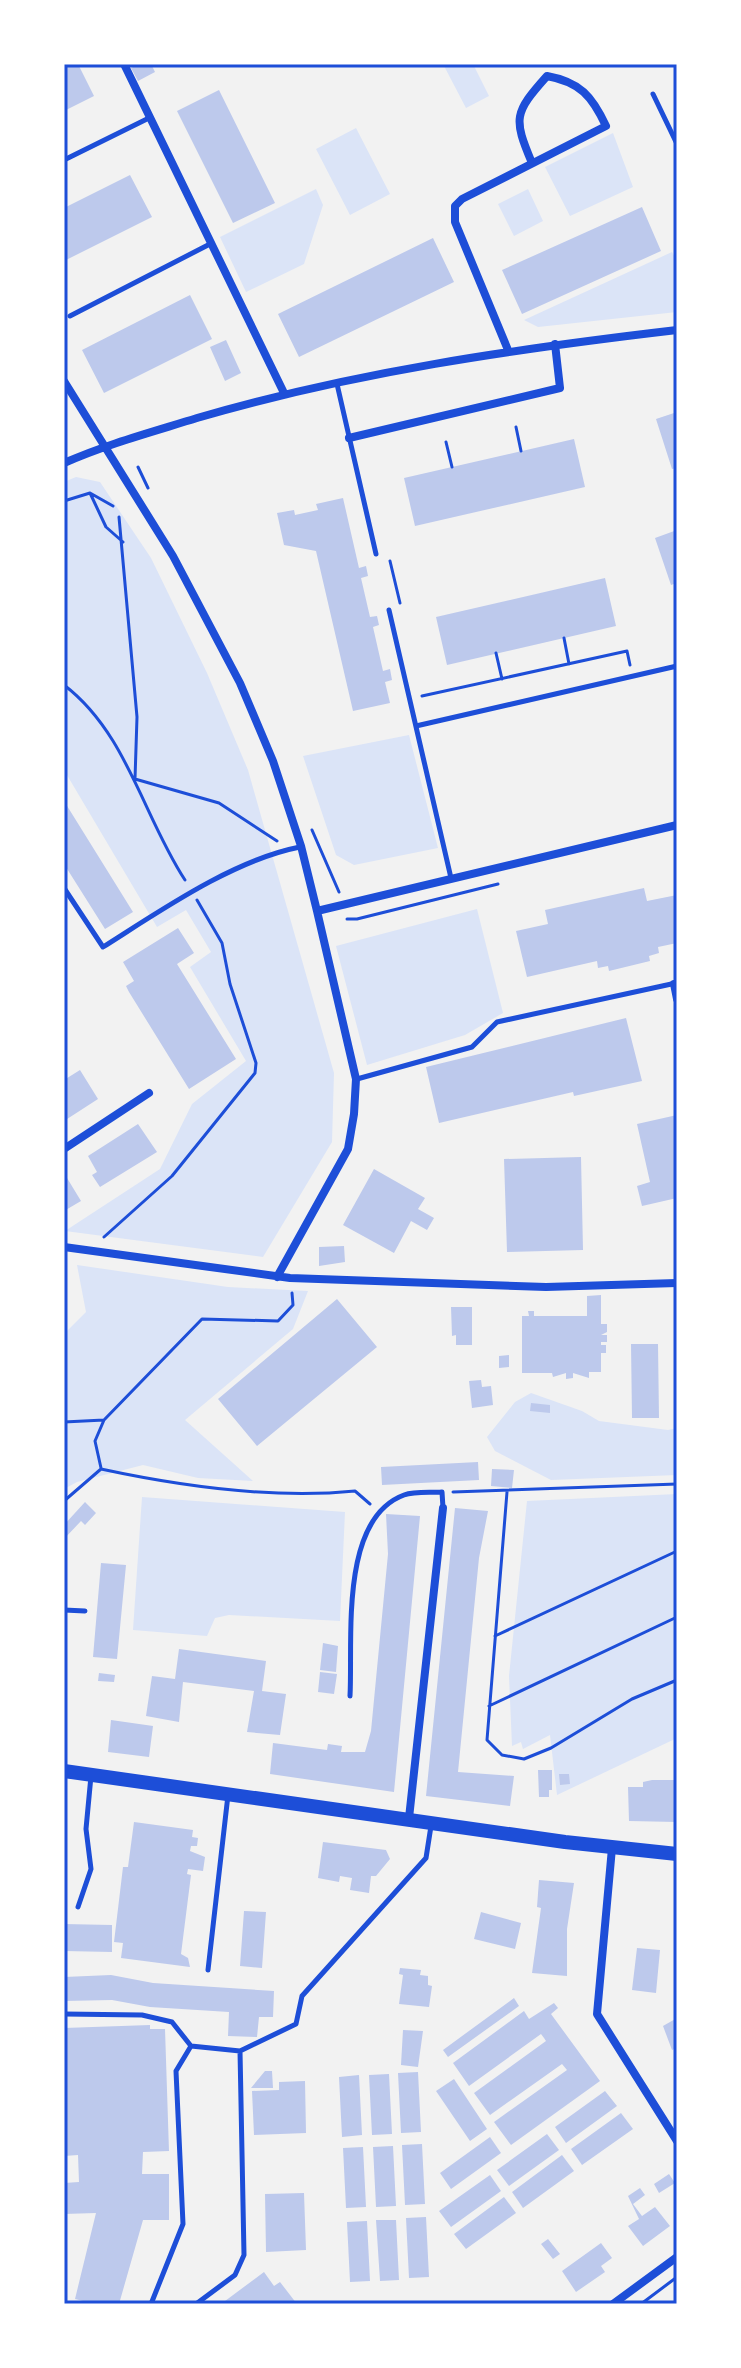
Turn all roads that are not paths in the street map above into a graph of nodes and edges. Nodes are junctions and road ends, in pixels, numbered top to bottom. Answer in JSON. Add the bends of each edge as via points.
{"nodes":[{"id":1,"x":124,"y":64,"type":"edge"},
{"id":2,"x":653,"y":94,"type":"dead end"},
{"id":3,"x":150,"y":117,"type":"junction"},
{"id":4,"x":677,"y":144,"type":"edge"},
{"id":5,"x":64,"y":160,"type":"edge"},
{"id":6,"x":532,"y":163,"type":"junction"},
{"id":7,"x":211,"y":243,"type":"junction"},
{"id":8,"x":70,"y":316,"type":"dead end"},
{"id":9,"x":677,"y":330,"type":"edge"},
{"id":10,"x":555,"y":344,"type":"junction"},
{"id":11,"x":508,"y":350,"type":"junction"},
{"id":12,"x":64,"y":381,"type":"edge"},
{"id":13,"x":337,"y":383,"type":"junction"},
{"id":14,"x":284,"y":393,"type":"junction"},
{"id":15,"x":349,"y":438,"type":"junction"},
{"id":16,"x":101,"y":446,"type":"junction"},
{"id":17,"x":64,"y":463,"type":"edge"},
{"id":18,"x":376,"y":554,"type":"dead end"},
{"id":19,"x":389,"y":610,"type":"dead end"},
{"id":20,"x":677,"y":666,"type":"edge"},
{"id":21,"x":416,"y":726,"type":"junction"},
{"id":22,"x":677,"y":825,"type":"edge"},
{"id":23,"x":301,"y":846,"type":"junction"},
{"id":24,"x":451,"y":878,"type":"junction"},
{"id":25,"x":64,"y":888,"type":"edge"},
{"id":26,"x":317,"y":911,"type":"junction"},
{"id":27,"x":675,"y":983,"type":"edge"},
{"id":28,"x":677,"y":999,"type":"edge"},
{"id":29,"x":356,"y":1079,"type":"junction"},
{"id":30,"x":149,"y":1093,"type":"dead end"},
{"id":31,"x":64,"y":1149,"type":"edge"},
{"id":32,"x":64,"y":1247,"type":"edge"},
{"id":33,"x":277,"y":1277,"type":"junction"},
{"id":34,"x":677,"y":1283,"type":"edge"},
{"id":35,"x":443,"y":1508,"type":"joint"},
{"id":36,"x":64,"y":1610,"type":"edge"},
{"id":37,"x":85,"y":1611,"type":"dead end"},
{"id":38,"x":350,"y":1696,"type":"dead end"},
{"id":39,"x":64,"y":1771,"type":"edge"},
{"id":40,"x":91,"y":1775,"type":"junction"},
{"id":41,"x":228,"y":1794,"type":"junction"},
{"id":42,"x":409,"y":1818,"type":"junction"},
{"id":43,"x":431,"y":1821,"type":"junction"},
{"id":44,"x":612,"y":1848,"type":"junction"},
{"id":45,"x":677,"y":1854,"type":"edge"},
{"id":46,"x":78,"y":1907,"type":"dead end"},
{"id":47,"x":208,"y":1970,"type":"dead end"},
{"id":48,"x":64,"y":2014,"type":"edge"},
{"id":49,"x":191,"y":2046,"type":"junction"},
{"id":50,"x":240,"y":2051,"type":"junction"},
{"id":51,"x":677,"y":2141,"type":"edge"},
{"id":52,"x":677,"y":2257,"type":"edge"},
{"id":53,"x":151,"y":2304,"type":"edge"},
{"id":54,"x":196,"y":2304,"type":"edge"},
{"id":55,"x":613,"y":2304,"type":"edge"}],
"edges":[{"from":1,"to":3,"type":"street"},
{"from":2,"to":4,"type":"lane"},
{"from":3,"to":5,"type":"lane"},
{"from":3,"to":7,"type":"street"},
{"from":6,"to":6,"type":"street","via":[[606,126],[592,97],[570,81],[547,76],[524,102],[517,128]]},
{"from":6,"to":11,"type":"street","via":[[455,206],[455,222]]},
{"from":7,"to":8,"type":"lane"},
{"from":7,"to":14,"type":"street"},
{"from":9,"to":10,"type":"street"},
{"from":10,"to":11,"type":"street"},
{"from":10,"to":15,"type":"street","via":[[560,388]]},
{"from":11,"to":13,"type":"street"},
{"from":12,"to":16,"type":"street"},
{"from":13,"to":14,"type":"street"},
{"from":13,"to":15,"type":"lane"},
{"from":14,"to":16,"type":"street"},
{"from":15,"to":18,"type":"lane"},
{"from":16,"to":17,"type":"street"},
{"from":16,"to":23,"type":"street","via":[[173,556],[240,683]]},
{"from":19,"to":21,"type":"lane"},
{"from":20,"to":21,"type":"lane"},
{"from":21,"to":24,"type":"lane"},
{"from":22,"to":24,"type":"street"},
{"from":23,"to":25,"type":"lane","via":[[193,893],[103,947]]},
{"from":23,"to":26,"type":"street"},
{"from":24,"to":26,"type":"street"},
{"from":26,"to":29,"type":"street"},
{"from":27,"to":28,"type":"street"},
{"from":27,"to":29,"type":"lane","via":[[497,1022],[472,1047]]},
{"from":29,"to":33,"type":"street","via":[[348,1149]]},
{"from":30,"to":31,"type":"street"},
{"from":32,"to":33,"type":"street"},
{"from":33,"to":34,"type":"street","via":[[546,1287]]},
{"from":35,"to":38,"type":"lane","via":[[442,1492],[405,1494],[379,1512],[360,1548],[353,1578]]},
{"from":35,"to":42,"type":"street"},
{"from":36,"to":37,"type":"lane"},
{"from":39,"to":40,"type":"main road"},
{"from":40,"to":41,"type":"main road"},
{"from":40,"to":46,"type":"lane","via":[[86,1829],[91,1869]]},
{"from":41,"to":42,"type":"main road"},
{"from":41,"to":47,"type":"lane"},
{"from":42,"to":43,"type":"main road"},
{"from":43,"to":44,"type":"main road"},
{"from":43,"to":50,"type":"lane","via":[[426,1858],[302,1996],[296,2024]]},
{"from":44,"to":45,"type":"main road"},
{"from":44,"to":51,"type":"street","via":[[597,2014]]},
{"from":48,"to":49,"type":"lane","via":[[142,2015],[172,2022]]},
{"from":49,"to":50,"type":"lane"},
{"from":49,"to":53,"type":"lane","via":[[176,2071],[183,2224]]},
{"from":50,"to":54,"type":"lane","via":[[244,2255],[235,2275]]},
{"from":52,"to":55,"type":"street"}]}
